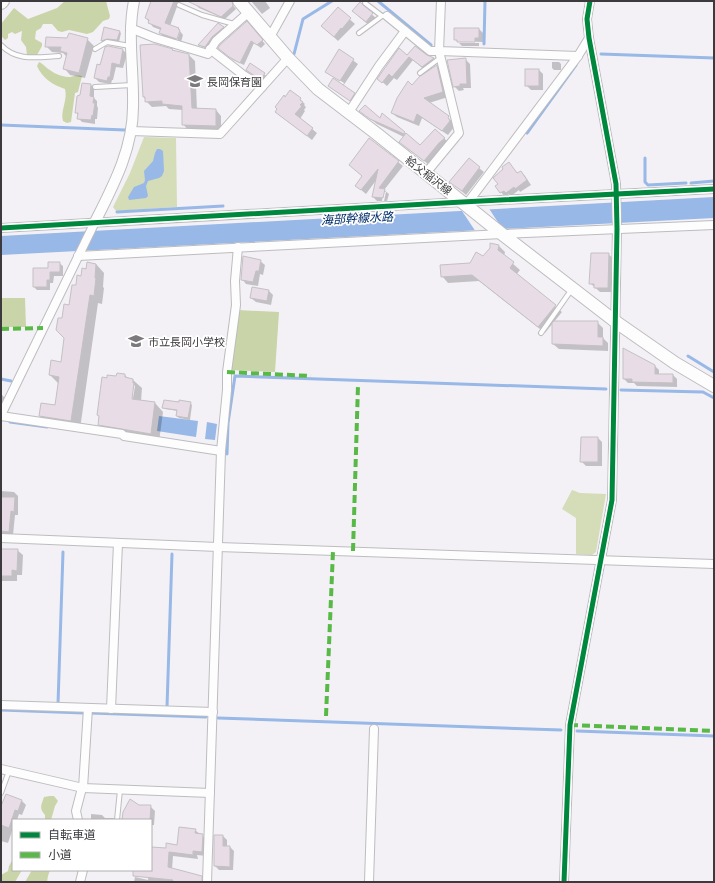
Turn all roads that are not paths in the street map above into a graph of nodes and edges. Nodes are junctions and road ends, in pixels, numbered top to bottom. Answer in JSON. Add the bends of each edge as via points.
{"nodes":[{"id":1,"x":3,"y":1,"type":"edge"},
{"id":2,"x":134,"y":1,"type":"edge"},
{"id":3,"x":239,"y":1,"type":"edge"},
{"id":4,"x":290,"y":1,"type":"edge"},
{"id":5,"x":440,"y":1,"type":"edge"},
{"id":6,"x":590,"y":1,"type":"edge"},
{"id":7,"x":1,"y":3,"type":"edge"},
{"id":8,"x":365,"y":3,"type":"dead end"},
{"id":9,"x":179,"y":5,"type":"dead end"},
{"id":10,"x":249,"y":12,"type":"junction"},
{"id":11,"x":385,"y":16,"type":"junction"},
{"id":12,"x":234,"y":24,"type":"junction"},
{"id":13,"x":130,"y":28,"type":"junction"},
{"id":14,"x":405,"y":31,"type":"junction"},
{"id":15,"x":359,"y":33,"type":"dead end"},
{"id":16,"x":270,"y":37,"type":"junction"},
{"id":17,"x":589,"y":38,"type":"junction"},
{"id":18,"x":1,"y":45,"type":"edge"},
{"id":19,"x":131,"y":46,"type":"junction"},
{"id":20,"x":95,"y":49,"type":"dead end"},
{"id":21,"x":210,"y":49,"type":"junction"},
{"id":22,"x":439,"y":54,"type":"junction"},
{"id":23,"x":59,"y":56,"type":"dead end"},
{"id":24,"x":578,"y":56,"type":"junction"},
{"id":25,"x":288,"y":58,"type":"junction"},
{"id":26,"x":420,"y":73,"type":"dead end"},
{"id":27,"x":132,"y":85,"type":"junction"},
{"id":28,"x":95,"y":87,"type":"dead end"},
{"id":29,"x":262,"y":87,"type":"junction"},
{"id":30,"x":349,"y":112,"type":"junction"},
{"id":31,"x":131,"y":131,"type":"junction"},
{"id":32,"x":426,"y":173,"type":"junction"},
{"id":33,"x":714,"y":189,"type":"edge"},
{"id":34,"x":616,"y":197,"type":"junction"},
{"id":35,"x":467,"y":204,"type":"junction"},
{"id":36,"x":714,"y":225,"type":"edge"},
{"id":37,"x":94,"y":226,"type":"junction"},
{"id":38,"x":617,"y":227,"type":"junction"},
{"id":39,"x":1,"y":228,"type":"edge"},
{"id":40,"x":500,"y":232,"type":"junction"},
{"id":41,"x":238,"y":247,"type":"junction"},
{"id":42,"x":79,"y":255,"type":"junction"},
{"id":43,"x":573,"y":289,"type":"junction"},
{"id":44,"x":616,"y":322,"type":"junction"},
{"id":45,"x":541,"y":332,"type":"dead end"},
{"id":46,"x":714,"y":386,"type":"edge"},
{"id":47,"x":1,"y":416,"type":"edge"},
{"id":48,"x":221,"y":451,"type":"junction"},
{"id":49,"x":1,"y":538,"type":"edge"},
{"id":50,"x":118,"y":543,"type":"junction"},
{"id":51,"x":218,"y":547,"type":"junction"},
{"id":52,"x":600,"y":560,"type":"junction"},
{"id":53,"x":714,"y":564,"type":"edge"},
{"id":54,"x":1,"y":705,"type":"edge"},
{"id":55,"x":88,"y":708,"type":"junction"},
{"id":56,"x":111,"y":709,"type":"junction"},
{"id":57,"x":213,"y":712,"type":"junction"},
{"id":58,"x":374,"y":729,"type":"dead end"},
{"id":59,"x":5,"y":770,"type":"edge"},
{"id":60,"x":82,"y":788,"type":"junction"},
{"id":61,"x":120,"y":790,"type":"junction"},
{"id":62,"x":1,"y":793,"type":"edge"},
{"id":63,"x":210,"y":793,"type":"junction"},
{"id":64,"x":78,"y":819,"type":"edge"},
{"id":65,"x":117,"y":819,"type":"edge"},
{"id":66,"x":83,"y":871,"type":"edge"},
{"id":67,"x":80,"y":882,"type":"edge"},
{"id":68,"x":207,"y":882,"type":"edge"},
{"id":69,"x":368,"y":882,"type":"edge"},
{"id":70,"x":564,"y":882,"type":"edge"}],
"edges":[{"from":1,"to":7,"type":"main road"},
{"from":2,"to":13,"type":"street"},
{"from":3,"to":10,"type":"main road","name":"給父稲沢線"},
{"from":4,"to":16,"type":"street"},
{"from":5,"to":22,"type":"street"},
{"from":6,"to":17,"type":"street","via":[[587,19]]},
{"from":8,"to":11,"type":"lane"},
{"from":9,"to":12,"type":"lane"},
{"from":10,"to":12,"type":"street"},
{"from":10,"to":16,"type":"main road","name":"給父稲沢線"},
{"from":11,"to":14,"type":"street"},
{"from":11,"to":15,"type":"lane"},
{"from":12,"to":21,"type":"street"},
{"from":13,"to":19,"type":"street"},
{"from":13,"to":21,"type":"street","via":[[208,54]]},
{"from":14,"to":22,"type":"street","via":[[430,51]]},
{"from":14,"to":30,"type":"street"},
{"from":16,"to":25,"type":"main road","name":"給父稲沢線"},
{"from":17,"to":24,"type":"street"},
{"from":17,"to":34,"type":"street","via":[[616,184]]},
{"from":18,"to":23,"type":"lane","via":[[20,57]]},
{"from":19,"to":20,"type":"lane","via":[[107,42]]},
{"from":19,"to":27,"type":"street"},
{"from":21,"to":29,"type":"street"},
{"from":22,"to":24,"type":"street"},
{"from":22,"to":26,"type":"lane"},
{"from":22,"to":32,"type":"street","via":[[459,133]]},
{"from":24,"to":35,"type":"street"},
{"from":25,"to":29,"type":"street"},
{"from":25,"to":30,"type":"main road","name":"給父稲沢線","via":[[318,89]]},
{"from":27,"to":28,"type":"lane"},
{"from":27,"to":31,"type":"street"},
{"from":29,"to":31,"type":"street","via":[[220,134]]},
{"from":30,"to":32,"type":"main road","name":"給父稲沢線"},
{"from":31,"to":37,"type":"street","via":[[125,157]]},
{"from":32,"to":35,"type":"main road","name":"給父稲沢線"},
{"from":33,"to":34,"type":"street"},
{"from":34,"to":35,"type":"street"},
{"from":34,"to":38,"type":"street"},
{"from":35,"to":37,"type":"street"},
{"from":35,"to":40,"type":"main road","name":"給父稲沢線"},
{"from":36,"to":38,"type":"street"},
{"from":37,"to":39,"type":"street"},
{"from":37,"to":42,"type":"street"},
{"from":38,"to":40,"type":"street"},
{"from":38,"to":44,"type":"street"},
{"from":40,"to":41,"type":"street"},
{"from":40,"to":43,"type":"main road","name":"給父稲沢線"},
{"from":41,"to":42,"type":"street"},
{"from":41,"to":48,"type":"street","via":[[236,305],[227,372],[228,390]]},
{"from":42,"to":47,"type":"street"},
{"from":43,"to":44,"type":"main road","name":"給父稲沢線"},
{"from":43,"to":45,"type":"lane"},
{"from":44,"to":46,"type":"main road","name":"給父稲沢線","via":[[675,363]]},
{"from":44,"to":52,"type":"street","via":[[612,500]]},
{"from":47,"to":48,"type":"street"},
{"from":48,"to":51,"type":"street"},
{"from":49,"to":50,"type":"street"},
{"from":50,"to":51,"type":"street"},
{"from":50,"to":56,"type":"street"},
{"from":51,"to":52,"type":"street"},
{"from":51,"to":57,"type":"street"},
{"from":52,"to":53,"type":"street"},
{"from":52,"to":70,"type":"street","via":[[570,725]]},
{"from":54,"to":55,"type":"street"},
{"from":55,"to":56,"type":"street"},
{"from":55,"to":60,"type":"street"},
{"from":56,"to":57,"type":"street"},
{"from":57,"to":63,"type":"street"},
{"from":58,"to":69,"type":"street"},
{"from":59,"to":60,"type":"street"},
{"from":59,"to":62,"type":"lane"},
{"from":60,"to":61,"type":"street"},
{"from":60,"to":64,"type":"street","via":[[76,811]]},
{"from":61,"to":63,"type":"street"},
{"from":61,"to":65,"type":"lane"},
{"from":63,"to":68,"type":"street"},
{"from":66,"to":67,"type":"street"}]}
